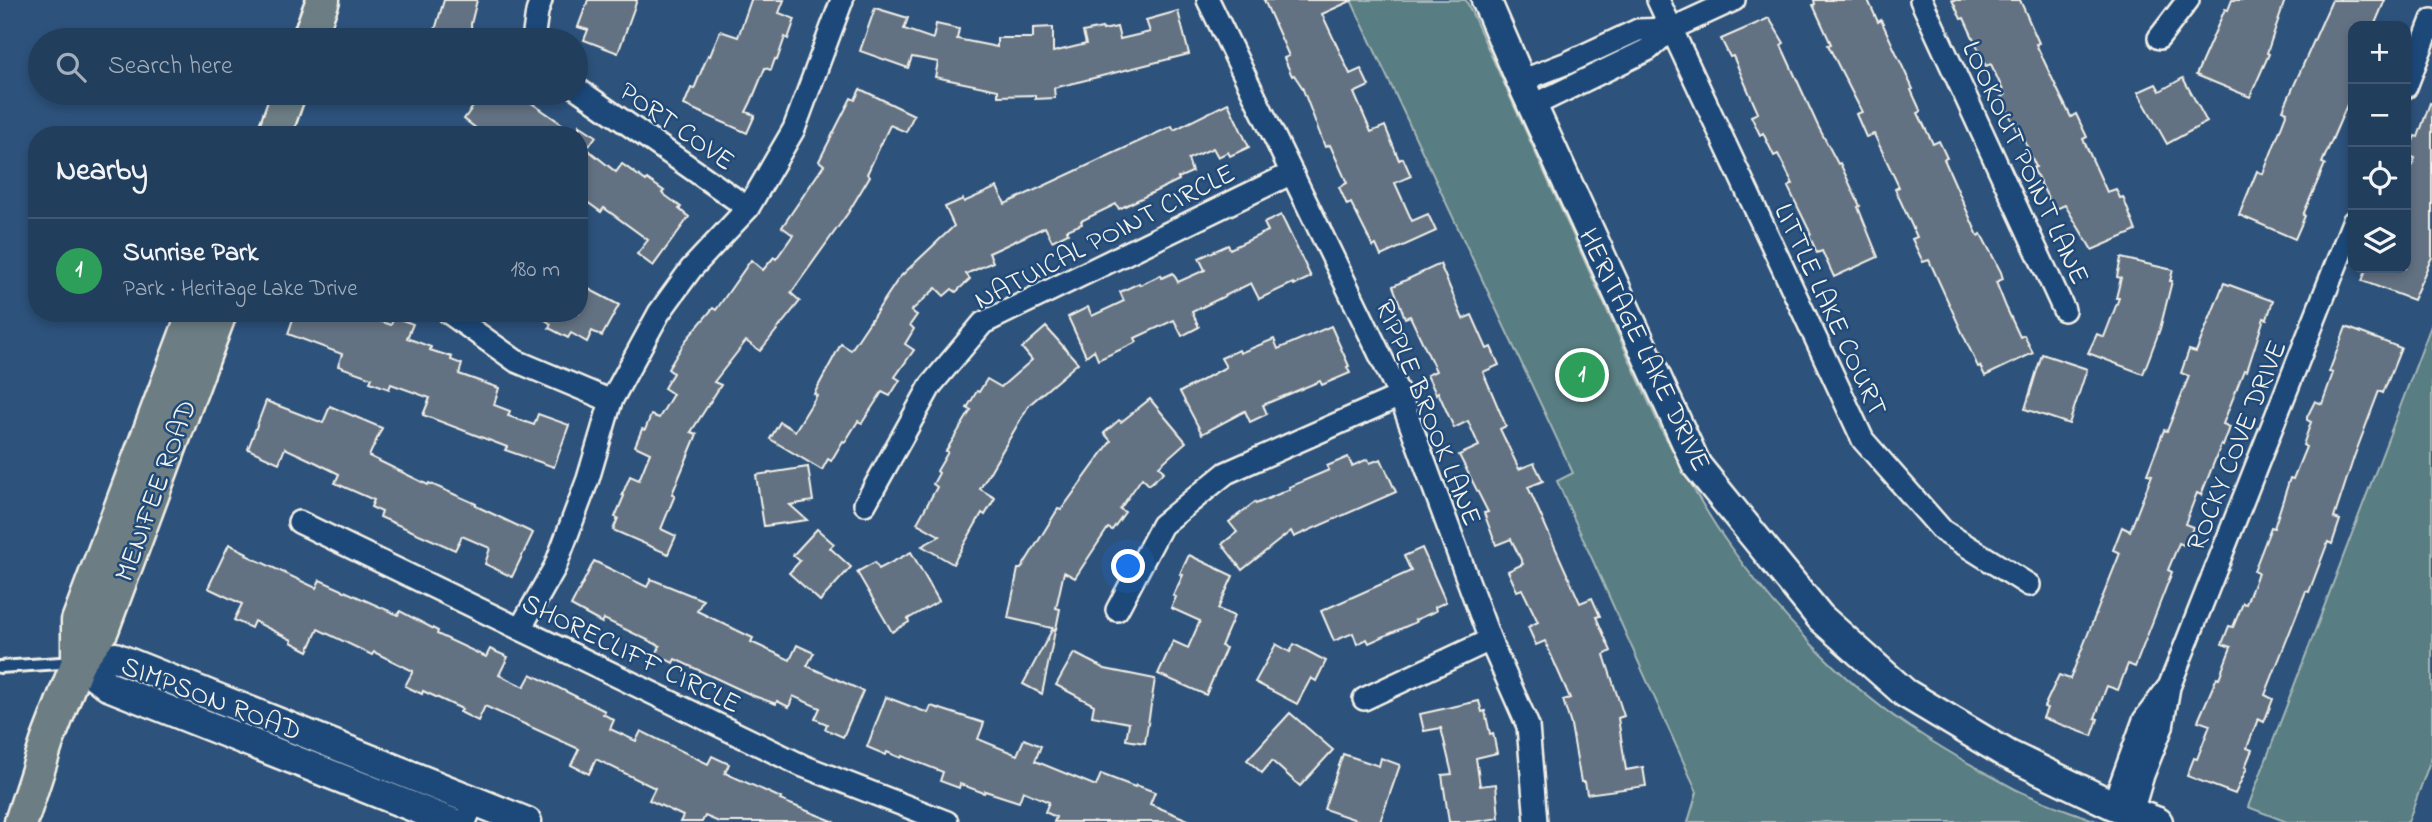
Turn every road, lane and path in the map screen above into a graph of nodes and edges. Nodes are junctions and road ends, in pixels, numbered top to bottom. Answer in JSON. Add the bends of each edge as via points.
{"nodes":[{"id":1,"x":323,"y":0,"type":"edge"},
{"id":2,"x":541,"y":0,"type":"edge"},
{"id":3,"x":842,"y":0,"type":"edge"},
{"id":4,"x":1208,"y":0,"type":"edge"},
{"id":5,"x":1486,"y":0,"type":"edge"},
{"id":6,"x":1658,"y":0,"type":"edge"},
{"id":7,"x":1734,"y":0,"type":"edge"},
{"id":8,"x":1921,"y":0,"type":"edge"},
{"id":9,"x":2188,"y":0,"type":"edge"},
{"id":10,"x":2432,"y":20,"type":"edge"},
{"id":11,"x":312,"y":28,"type":"edge"},
{"id":12,"x":535,"y":28,"type":"edge"},
{"id":13,"x":1671,"y":29,"type":"junction"},
{"id":14,"x":2159,"y":38,"type":"dead end"},
{"id":15,"x":2407,"y":84,"type":"edge"},
{"id":16,"x":1526,"y":93,"type":"junction"},
{"id":17,"x":588,"y":96,"type":"edge"},
{"id":18,"x":285,"y":105,"type":"edge"},
{"id":19,"x":277,"y":126,"type":"edge"},
{"id":20,"x":1292,"y":173,"type":"junction"},
{"id":21,"x":748,"y":208,"type":"junction"},
{"id":22,"x":2348,"y":235,"type":"edge"},
{"id":23,"x":2064,"y":310,"type":"dead end"},
{"id":24,"x":191,"y":322,"type":"edge"},
{"id":25,"x":217,"y":322,"type":"edge"},
{"id":26,"x":462,"y":322,"type":"edge"},
{"id":27,"x":1400,"y":396,"type":"junction"},
{"id":28,"x":611,"y":401,"type":"junction"},
{"id":29,"x":865,"y":504,"type":"dead end"},
{"id":30,"x":299,"y":522,"type":"dead end"},
{"id":31,"x":2029,"y":585,"type":"dead end"},
{"id":32,"x":1116,"y":610,"type":"dead end"},
{"id":33,"x":520,"y":629,"type":"junction"},
{"id":34,"x":1490,"y":640,"type":"junction"},
{"id":35,"x":78,"y":662,"type":"junction"},
{"id":36,"x":0,"y":667,"type":"edge"},
{"id":37,"x":1364,"y":699,"type":"dead end"},
{"id":38,"x":456,"y":813,"type":"edge"},
{"id":39,"x":2135,"y":813,"type":"edge"},
{"id":40,"x":21,"y":822,"type":"edge"},
{"id":41,"x":527,"y":822,"type":"edge"},
{"id":42,"x":947,"y":822,"type":"edge"},
{"id":43,"x":1535,"y":822,"type":"edge"}],
"edges":[{"from":1,"to":11,"type":"main road"},
{"from":2,"to":12,"type":"street"},
{"from":3,"to":21,"type":"street","via":[[794,129]]},
{"from":4,"to":20,"type":"street","name":"RIPPLE BROOK LANE"},
{"from":5,"to":16,"type":"street","name":"HERITAGE LAKE DRIVE"},
{"from":6,"to":13,"type":"street","name":"LITTLE LAKE COURT"},
{"from":7,"to":13,"type":"street"},
{"from":8,"to":23,"type":"street","name":"LOOKOUT POINT LANE"},
{"from":9,"to":14,"type":"street"},
{"from":10,"to":15,"type":"street"},
{"from":13,"to":16,"type":"street","via":[[1638,30],[1567,63]]},
{"from":13,"to":31,"type":"street","name":"LITTLE LAKE COURT","via":[[1863,440],[1943,531]]},
{"from":16,"to":39,"type":"street","name":"HERITAGE LAKE DRIVE","via":[[1697,466],[1820,617],[1905,693],[2007,754]]},
{"from":17,"to":21,"type":"street","name":"PORT COVE"},
{"from":18,"to":19,"type":"main road"},
{"from":20,"to":27,"type":"street","name":"RIPPLE BROOK LANE"},
{"from":20,"to":29,"type":"street","name":"NATUICAL POINT CIRCLE","via":[[983,323],[930,385]]},
{"from":21,"to":28,"type":"street","via":[[691,269],[659,313]]},
{"from":22,"to":39,"type":"street","name":"ROCKY COVE DRIVE","via":[[2169,687],[2144,720]]},
{"from":24,"to":35,"type":"main road","name":"MENIFEE ROAD","via":[[78,621]]},
{"from":25,"to":35,"type":"main road","name":"MENIFEE ROAD","via":[[102,630]]},
{"from":26,"to":28,"type":"street","via":[[516,361]]},
{"from":27,"to":32,"type":"street","via":[[1226,474],[1163,525]]},
{"from":27,"to":34,"type":"street","name":"RIPPLE BROOK LANE"},
{"from":28,"to":33,"type":"street","via":[[555,567]]},
{"from":30,"to":33,"type":"street","name":"SHORECLIFF CIRCLE"},
{"from":33,"to":42,"type":"street","name":"SHORECLIFF CIRCLE","via":[[803,766]]},
{"from":34,"to":37,"type":"street"},
{"from":34,"to":43,"type":"street","name":"RIPPLE BROOK LANE","via":[[1528,726]]},
{"from":35,"to":36,"type":"lane"},
{"from":35,"to":38,"type":"street","name":"SIMPSON ROAD","via":[[108,686]]},
{"from":35,"to":40,"type":"main road","name":"MENIFEE ROAD"},
{"from":38,"to":41,"type":"street","name":"SIMPSON ROAD"}]}
